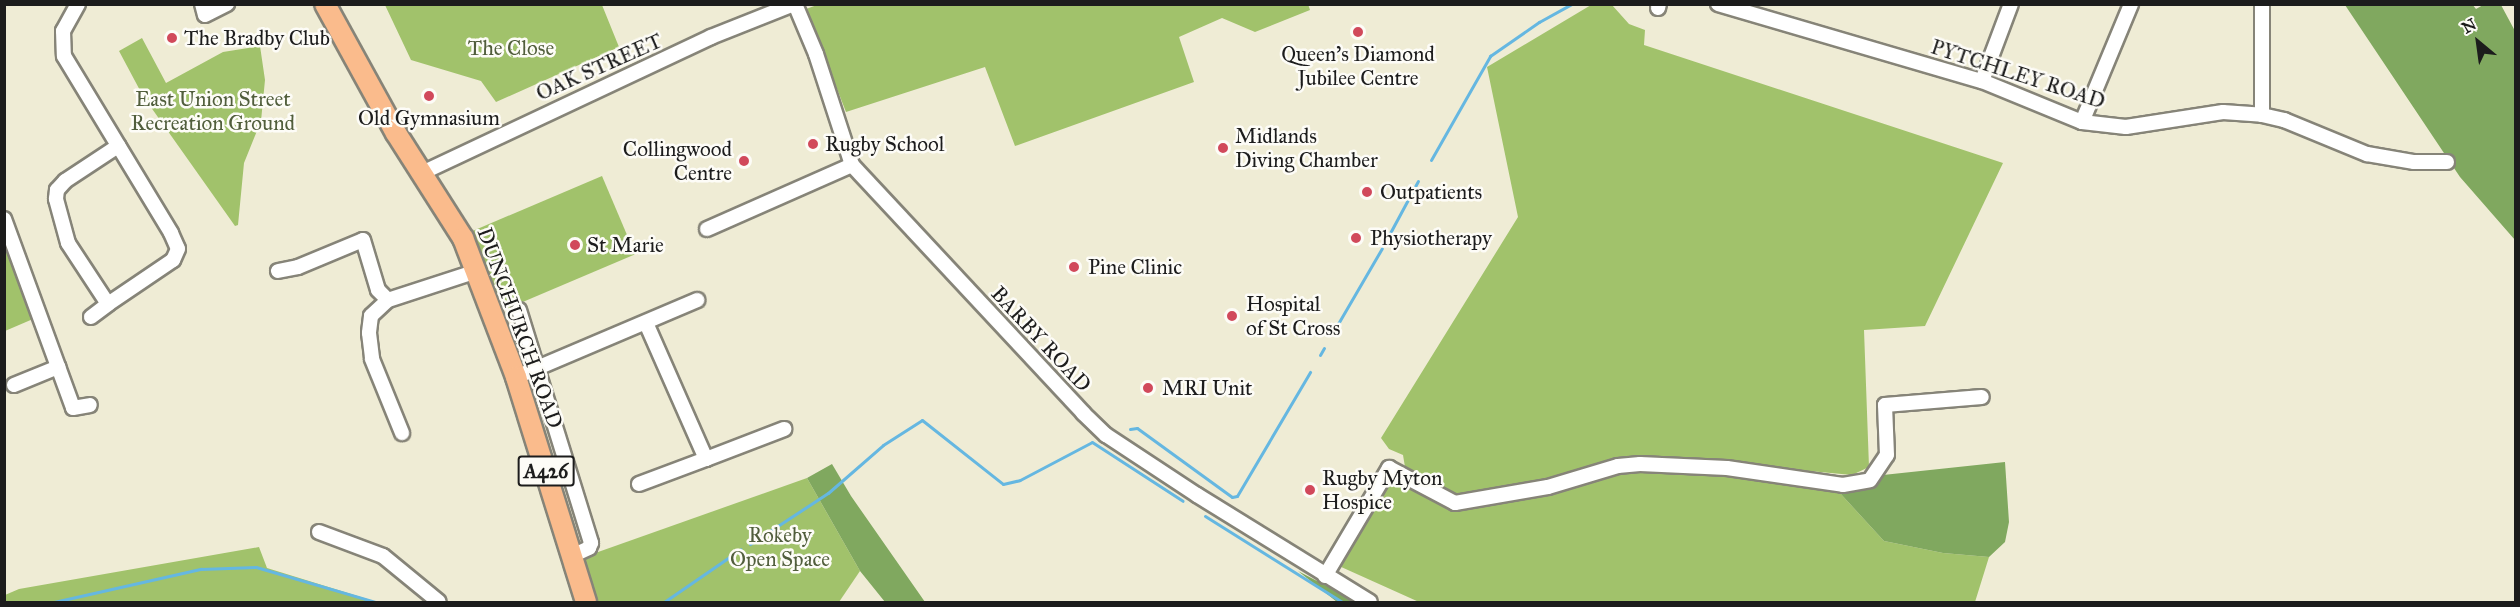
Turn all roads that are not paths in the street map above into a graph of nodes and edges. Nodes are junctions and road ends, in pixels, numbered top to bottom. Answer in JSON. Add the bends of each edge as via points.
{"nodes":[{"id":1,"x":78,"y":4,"type":"edge"},
{"id":2,"x":202,"y":4,"type":"edge"},
{"id":3,"x":227,"y":4,"type":"edge"},
{"id":4,"x":325,"y":4,"type":"edge"},
{"id":5,"x":794,"y":4,"type":"edge"},
{"id":6,"x":1718,"y":4,"type":"edge"},
{"id":7,"x":2011,"y":4,"type":"edge"},
{"id":8,"x":2131,"y":4,"type":"edge"},
{"id":9,"x":2262,"y":4,"type":"edge"},
{"id":10,"x":1982,"y":81,"type":"junction"},
{"id":11,"x":2262,"y":115,"type":"junction"},
{"id":12,"x":2082,"y":122,"type":"junction"},
{"id":13,"x":118,"y":146,"type":"junction"},
{"id":14,"x":2447,"y":162,"type":"dead end"},
{"id":15,"x":852,"y":165,"type":"junction"},
{"id":16,"x":424,"y":172,"type":"junction"},
{"id":17,"x":4,"y":219,"type":"edge"},
{"id":18,"x":706,"y":229,"type":"dead end"},
{"id":19,"x":278,"y":271,"type":"dead end"},
{"id":20,"x":477,"y":271,"type":"junction"},
{"id":21,"x":388,"y":300,"type":"junction"},
{"id":22,"x":697,"y":300,"type":"dead end"},
{"id":23,"x":108,"y":303,"type":"junction"},
{"id":24,"x":518,"y":310,"type":"dead end"},
{"id":25,"x":91,"y":317,"type":"dead end"},
{"id":26,"x":646,"y":323,"type":"junction"},
{"id":27,"x":58,"y":367,"type":"junction"},
{"id":28,"x":538,"y":369,"type":"junction"},
{"id":29,"x":516,"y":378,"type":"junction"},
{"id":30,"x":14,"y":385,"type":"dead end"},
{"id":31,"x":1982,"y":397,"type":"dead end"},
{"id":32,"x":90,"y":405,"type":"dead end"},
{"id":33,"x":783,"y":429,"type":"dead end"},
{"id":34,"x":402,"y":433,"type":"dead end"},
{"id":35,"x":706,"y":459,"type":"junction"},
{"id":36,"x":639,"y":484,"type":"dead end"},
{"id":37,"x":319,"y":532,"type":"dead end"},
{"id":38,"x":572,"y":556,"type":"junction"},
{"id":39,"x":1324,"y":576,"type":"junction"},
{"id":40,"x":439,"y":603,"type":"edge"},
{"id":41,"x":586,"y":603,"type":"edge"},
{"id":42,"x":1370,"y":603,"type":"edge"}],
"edges":[{"from":1,"to":13,"type":"street","via":[[63,31],[61,47]]},
{"from":2,"to":3,"type":"street","via":[[205,15]]},
{"from":4,"to":16,"type":"highway","name":"DUNCHURCH ROAD","number":"A426","via":[[396,133]]},
{"from":5,"to":15,"type":"street","name":"BARBY ROAD","via":[[816,54]]},
{"from":5,"to":16,"type":"street","name":"OAK STREET","via":[[711,37]]},
{"from":6,"to":10,"type":"street","name":"PYTCHLEY ROAD"},
{"from":7,"to":10,"type":"street"},
{"from":8,"to":12,"type":"street"},
{"from":9,"to":11,"type":"street"},
{"from":10,"to":12,"type":"street","name":"PYTCHLEY ROAD"},
{"from":11,"to":12,"type":"street","name":"PYTCHLEY ROAD","via":[[2223,112],[2126,127]]},
{"from":11,"to":14,"type":"street","name":"PYTCHLEY ROAD","via":[[2367,154],[2414,162]]},
{"from":13,"to":23,"type":"street","via":[[65,181],[57,190],[56,199],[68,243]]},
{"from":13,"to":23,"type":"street","via":[[178,249],[173,260]]},
{"from":15,"to":18,"type":"street"},
{"from":15,"to":39,"type":"street","name":"BARBY ROAD","via":[[1106,435]]},
{"from":16,"to":20,"type":"highway","name":"DUNCHURCH ROAD","number":"A426","via":[[463,238]]},
{"from":17,"to":27,"type":"street"},
{"from":19,"to":21,"type":"street","via":[[298,267],[363,240],[378,290]]},
{"from":20,"to":21,"type":"street"},
{"from":20,"to":29,"type":"highway","name":"DUNCHURCH ROAD","number":"A426"},
{"from":21,"to":34,"type":"street","via":[[372,316],[369,333],[372,359]]},
{"from":22,"to":26,"type":"street"},
{"from":23,"to":25,"type":"street"},
{"from":24,"to":28,"type":"street","name":"DUNCHURCH ROAD"},
{"from":26,"to":28,"type":"street"},
{"from":26,"to":35,"type":"street"},
{"from":27,"to":30,"type":"street"},
{"from":27,"to":32,"type":"street","via":[[73,408]]},
{"from":28,"to":29,"type":"street"},
{"from":28,"to":38,"type":"street","name":"DUNCHURCH ROAD","via":[[591,543]]},
{"from":29,"to":38,"type":"highway","name":"DUNCHURCH ROAD","number":"A426"},
{"from":31,"to":39,"type":"street","via":[[1885,405],[1887,455],[1870,480],[1843,485],[1727,468],[1640,464],[1618,466],[1548,487],[1455,504],[1389,468]]},
{"from":33,"to":35,"type":"street"},
{"from":35,"to":36,"type":"street"},
{"from":37,"to":40,"type":"street","via":[[383,556]]},
{"from":38,"to":41,"type":"highway","name":"DUNCHURCH ROAD","number":"A426"},
{"from":39,"to":42,"type":"street","name":"BARBY ROAD"}]}
